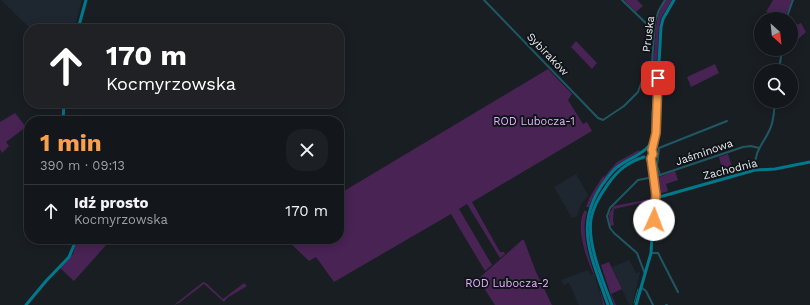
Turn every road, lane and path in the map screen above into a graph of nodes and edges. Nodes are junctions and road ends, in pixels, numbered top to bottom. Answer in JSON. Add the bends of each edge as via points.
{"nodes":[{"id":1,"x":86,"y":0,"type":"edge"},
{"id":2,"x":484,"y":0,"type":"edge"},
{"id":3,"x":622,"y":0,"type":"edge"},
{"id":4,"x":665,"y":0,"type":"edge"},
{"id":5,"x":674,"y":0,"type":"edge"},
{"id":6,"x":793,"y":0,"type":"edge"},
{"id":7,"x":789,"y":12,"type":"edge"},
{"id":8,"x":79,"y":24,"type":"edge"},
{"id":9,"x":654,"y":31,"type":"junction"},
{"id":10,"x":658,"y":78,"type":"junction"},
{"id":11,"x":774,"y":108,"type":"edge"},
{"id":12,"x":600,"y":119,"type":"joint"},
{"id":13,"x":727,"y":121,"type":"dead end"},
{"id":14,"x":647,"y":148,"type":"junction"},
{"id":15,"x":759,"y":148,"type":"junction"},
{"id":16,"x":652,"y":150,"type":"junction"},
{"id":17,"x":643,"y":153,"type":"junction"},
{"id":18,"x":647,"y":158,"type":"junction"},
{"id":19,"x":810,"y":162,"type":"edge"},
{"id":20,"x":755,"y":170,"type":"junction"},
{"id":21,"x":660,"y":175,"type":"junction"},
{"id":22,"x":654,"y":177,"type":"junction"},
{"id":23,"x":656,"y":195,"type":"junction"},
{"id":24,"x":73,"y":244,"type":"edge"},
{"id":25,"x":651,"y":253,"type":"junction"},
{"id":26,"x":646,"y":274,"type":"junction"},
{"id":27,"x":642,"y":288,"type":"junction"},
{"id":28,"x":678,"y":292,"type":"dead end"},
{"id":29,"x":26,"y":305,"type":"edge"},
{"id":30,"x":608,"y":305,"type":"edge"},
{"id":31,"x":612,"y":305,"type":"edge"},
{"id":32,"x":636,"y":305,"type":"edge"},
{"id":33,"x":653,"y":305,"type":"edge"}],
"edges":[{"from":1,"to":8,"type":"main road"},
{"from":2,"to":12,"type":"street","name":"Sybiraków"},
{"from":3,"to":9,"type":"street"},
{"from":4,"to":9,"type":"street","name":"Pruska","via":[[657,16]]},
{"from":5,"to":10,"type":"main road","via":[[661,27]]},
{"from":6,"to":7,"type":"street"},
{"from":9,"to":12,"type":"street","name":"Pruska","via":[[652,63],[638,92],[605,120]]},
{"from":10,"to":14,"type":"main road","via":[[653,130]]},
{"from":10,"to":16,"type":"main road","via":[[656,133]]},
{"from":11,"to":15,"type":"street","via":[[771,127]]},
{"from":13,"to":21,"type":"street","via":[[659,148],[657,166]]},
{"from":14,"to":16,"type":"main road"},
{"from":14,"to":17,"type":"main road"},
{"from":15,"to":20,"type":"street"},
{"from":15,"to":21,"type":"street","name":"Jaśminowa","via":[[743,147]]},
{"from":16,"to":18,"type":"main road","via":[[653,154]]},
{"from":17,"to":18,"type":"main road"},
{"from":17,"to":30,"type":"main road","via":[[625,162],[613,172],[595,198],[589,212],[588,242]]},
{"from":18,"to":22,"type":"main road"},
{"from":18,"to":31,"type":"main road","via":[[629,163],[615,174],[598,198],[591,219],[590,234],[593,248]]},
{"from":19,"to":20,"type":"main road","name":"Zachodnia","via":[[775,170]]},
{"from":20,"to":23,"type":"main road","name":"Zachodnia","via":[[663,196]]},
{"from":21,"to":22,"type":"street","name":"Jaśminowa"},
{"from":22,"to":23,"type":"main road"},
{"from":22,"to":26,"type":"street","name":"Jaśminowa","via":[[638,180],[610,208],[607,216],[614,234],[637,253]]},
{"from":23,"to":25,"type":"main road"},
{"from":24,"to":29,"type":"main road","via":[[69,257]]},
{"from":25,"to":26,"type":"main road"},
{"from":25,"to":28,"type":"street","via":[[658,252]]},
{"from":26,"to":27,"type":"main road"},
{"from":27,"to":32,"type":"main road"},
{"from":27,"to":33,"type":"street"}]}
